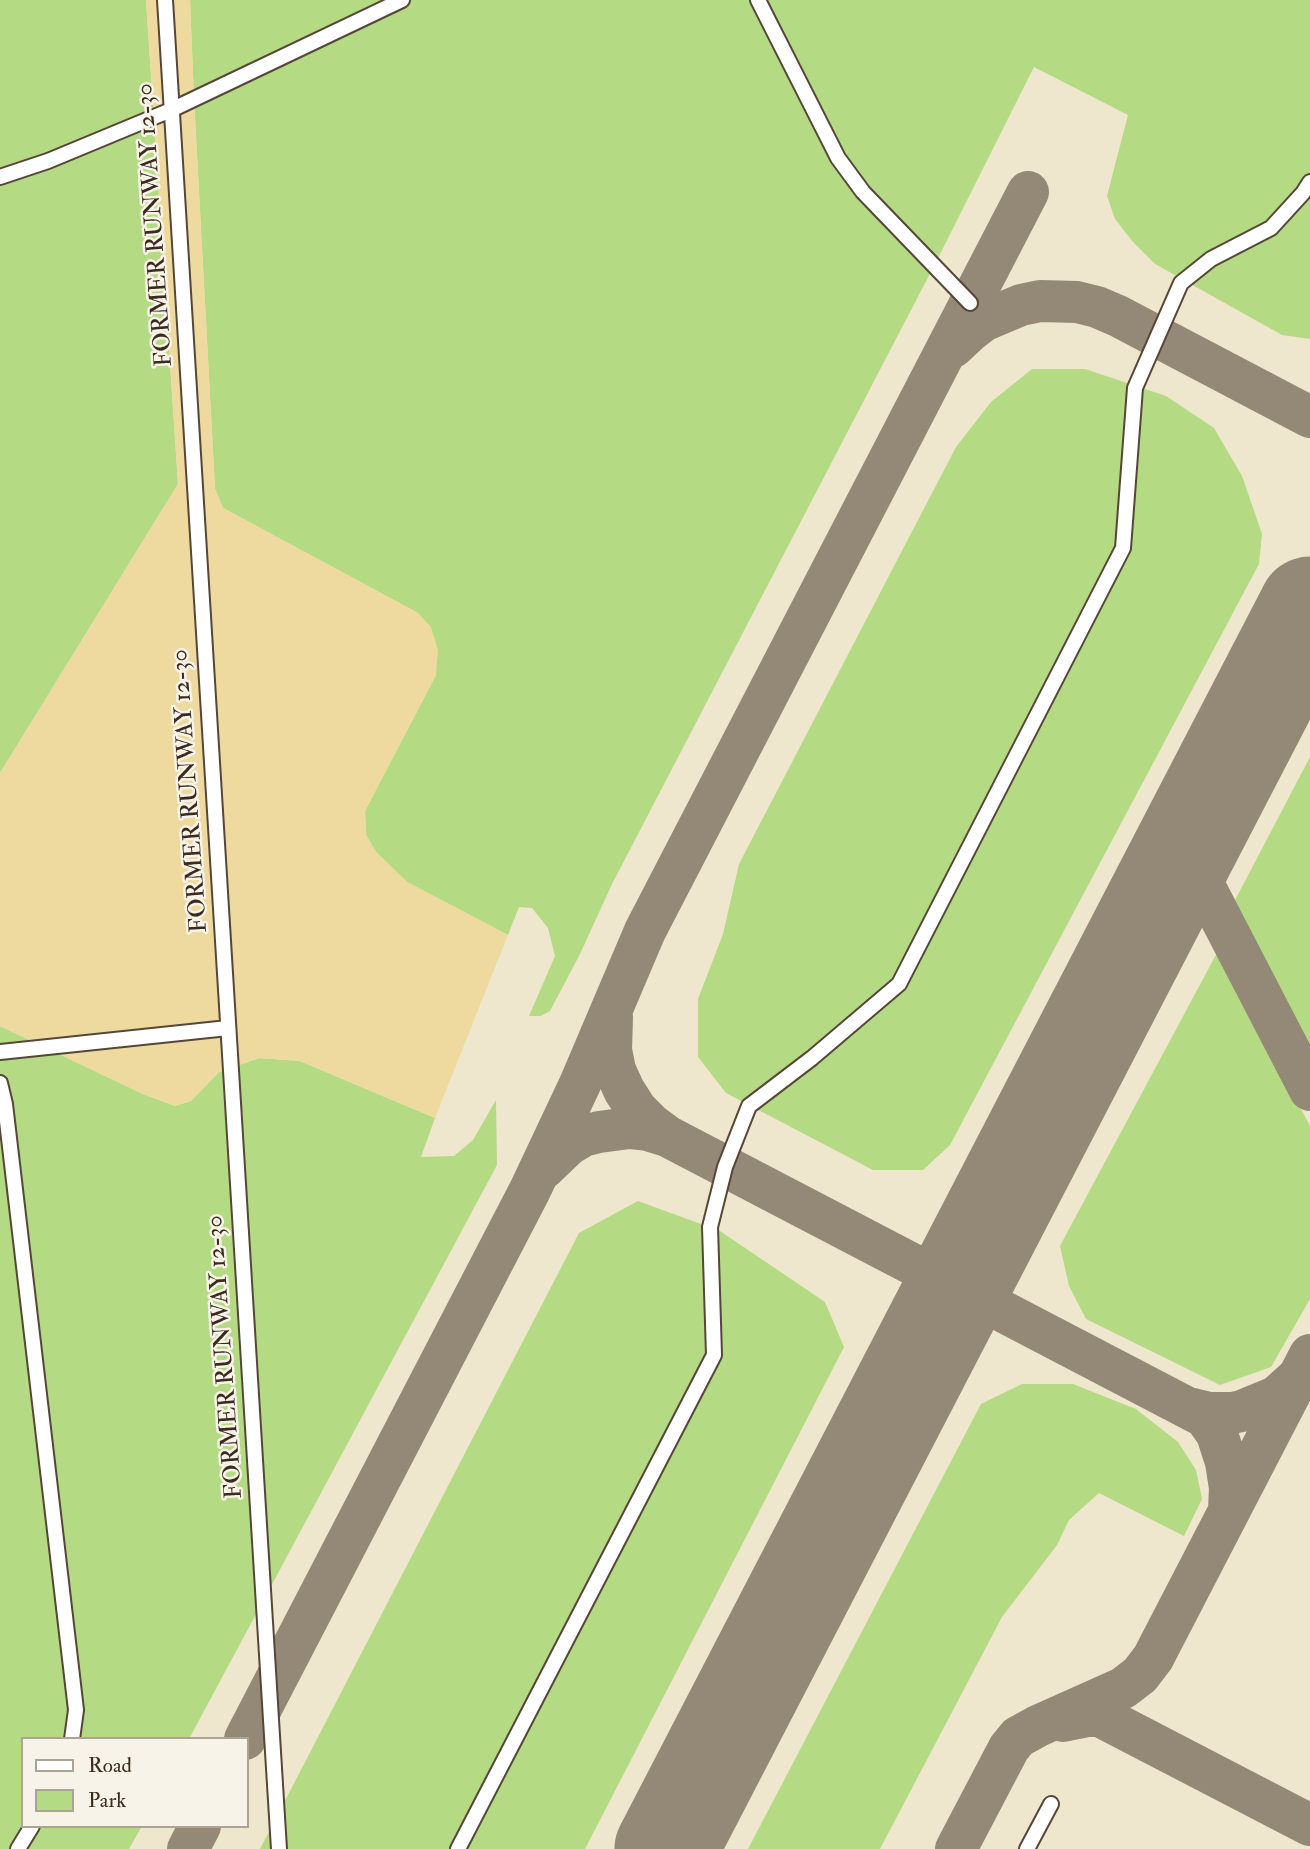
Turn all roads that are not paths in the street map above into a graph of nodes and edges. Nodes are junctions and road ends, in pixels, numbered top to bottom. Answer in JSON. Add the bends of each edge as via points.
{"nodes":[{"id":1,"x":165,"y":0,"type":"edge"},
{"id":2,"x":402,"y":0,"type":"edge"},
{"id":3,"x":758,"y":0,"type":"edge"},
{"id":4,"x":172,"y":110,"type":"junction"},
{"id":5,"x":0,"y":177,"type":"edge"},
{"id":6,"x":1310,"y":182,"type":"edge"},
{"id":7,"x":970,"y":303,"type":"dead end"},
{"id":8,"x":228,"y":1028,"type":"junction"},
{"id":9,"x":0,"y":1052,"type":"edge"},
{"id":10,"x":0,"y":1083,"type":"edge"},
{"id":11,"x":72,"y":1737,"type":"edge"},
{"id":12,"x":1051,"y":1804,"type":"dead end"},
{"id":13,"x":31,"y":1828,"type":"edge"},
{"id":14,"x":18,"y":1849,"type":"edge"},
{"id":15,"x":279,"y":1849,"type":"edge"},
{"id":16,"x":458,"y":1849,"type":"edge"},
{"id":17,"x":1027,"y":1849,"type":"edge"}],
"edges":[{"from":1,"to":4,"type":"lane","name":"FORMER RUNWAY 12-30"},
{"from":2,"to":4,"type":"lane"},
{"from":3,"to":7,"type":"lane","via":[[838,158],[868,197]]},
{"from":4,"to":5,"type":"lane"},
{"from":4,"to":8,"type":"lane","name":"FORMER RUNWAY 12-30"},
{"from":6,"to":16,"type":"lane","via":[[1271,228],[1181,283],[1135,388],[1123,548],[899,984],[749,1106],[724,1167],[710,1227],[714,1355]]},
{"from":8,"to":9,"type":"lane"},
{"from":8,"to":15,"type":"lane","name":"FORMER RUNWAY 12-30"},
{"from":10,"to":11,"type":"lane","via":[[76,1710]]},
{"from":12,"to":17,"type":"lane"},
{"from":13,"to":14,"type":"lane"}]}
